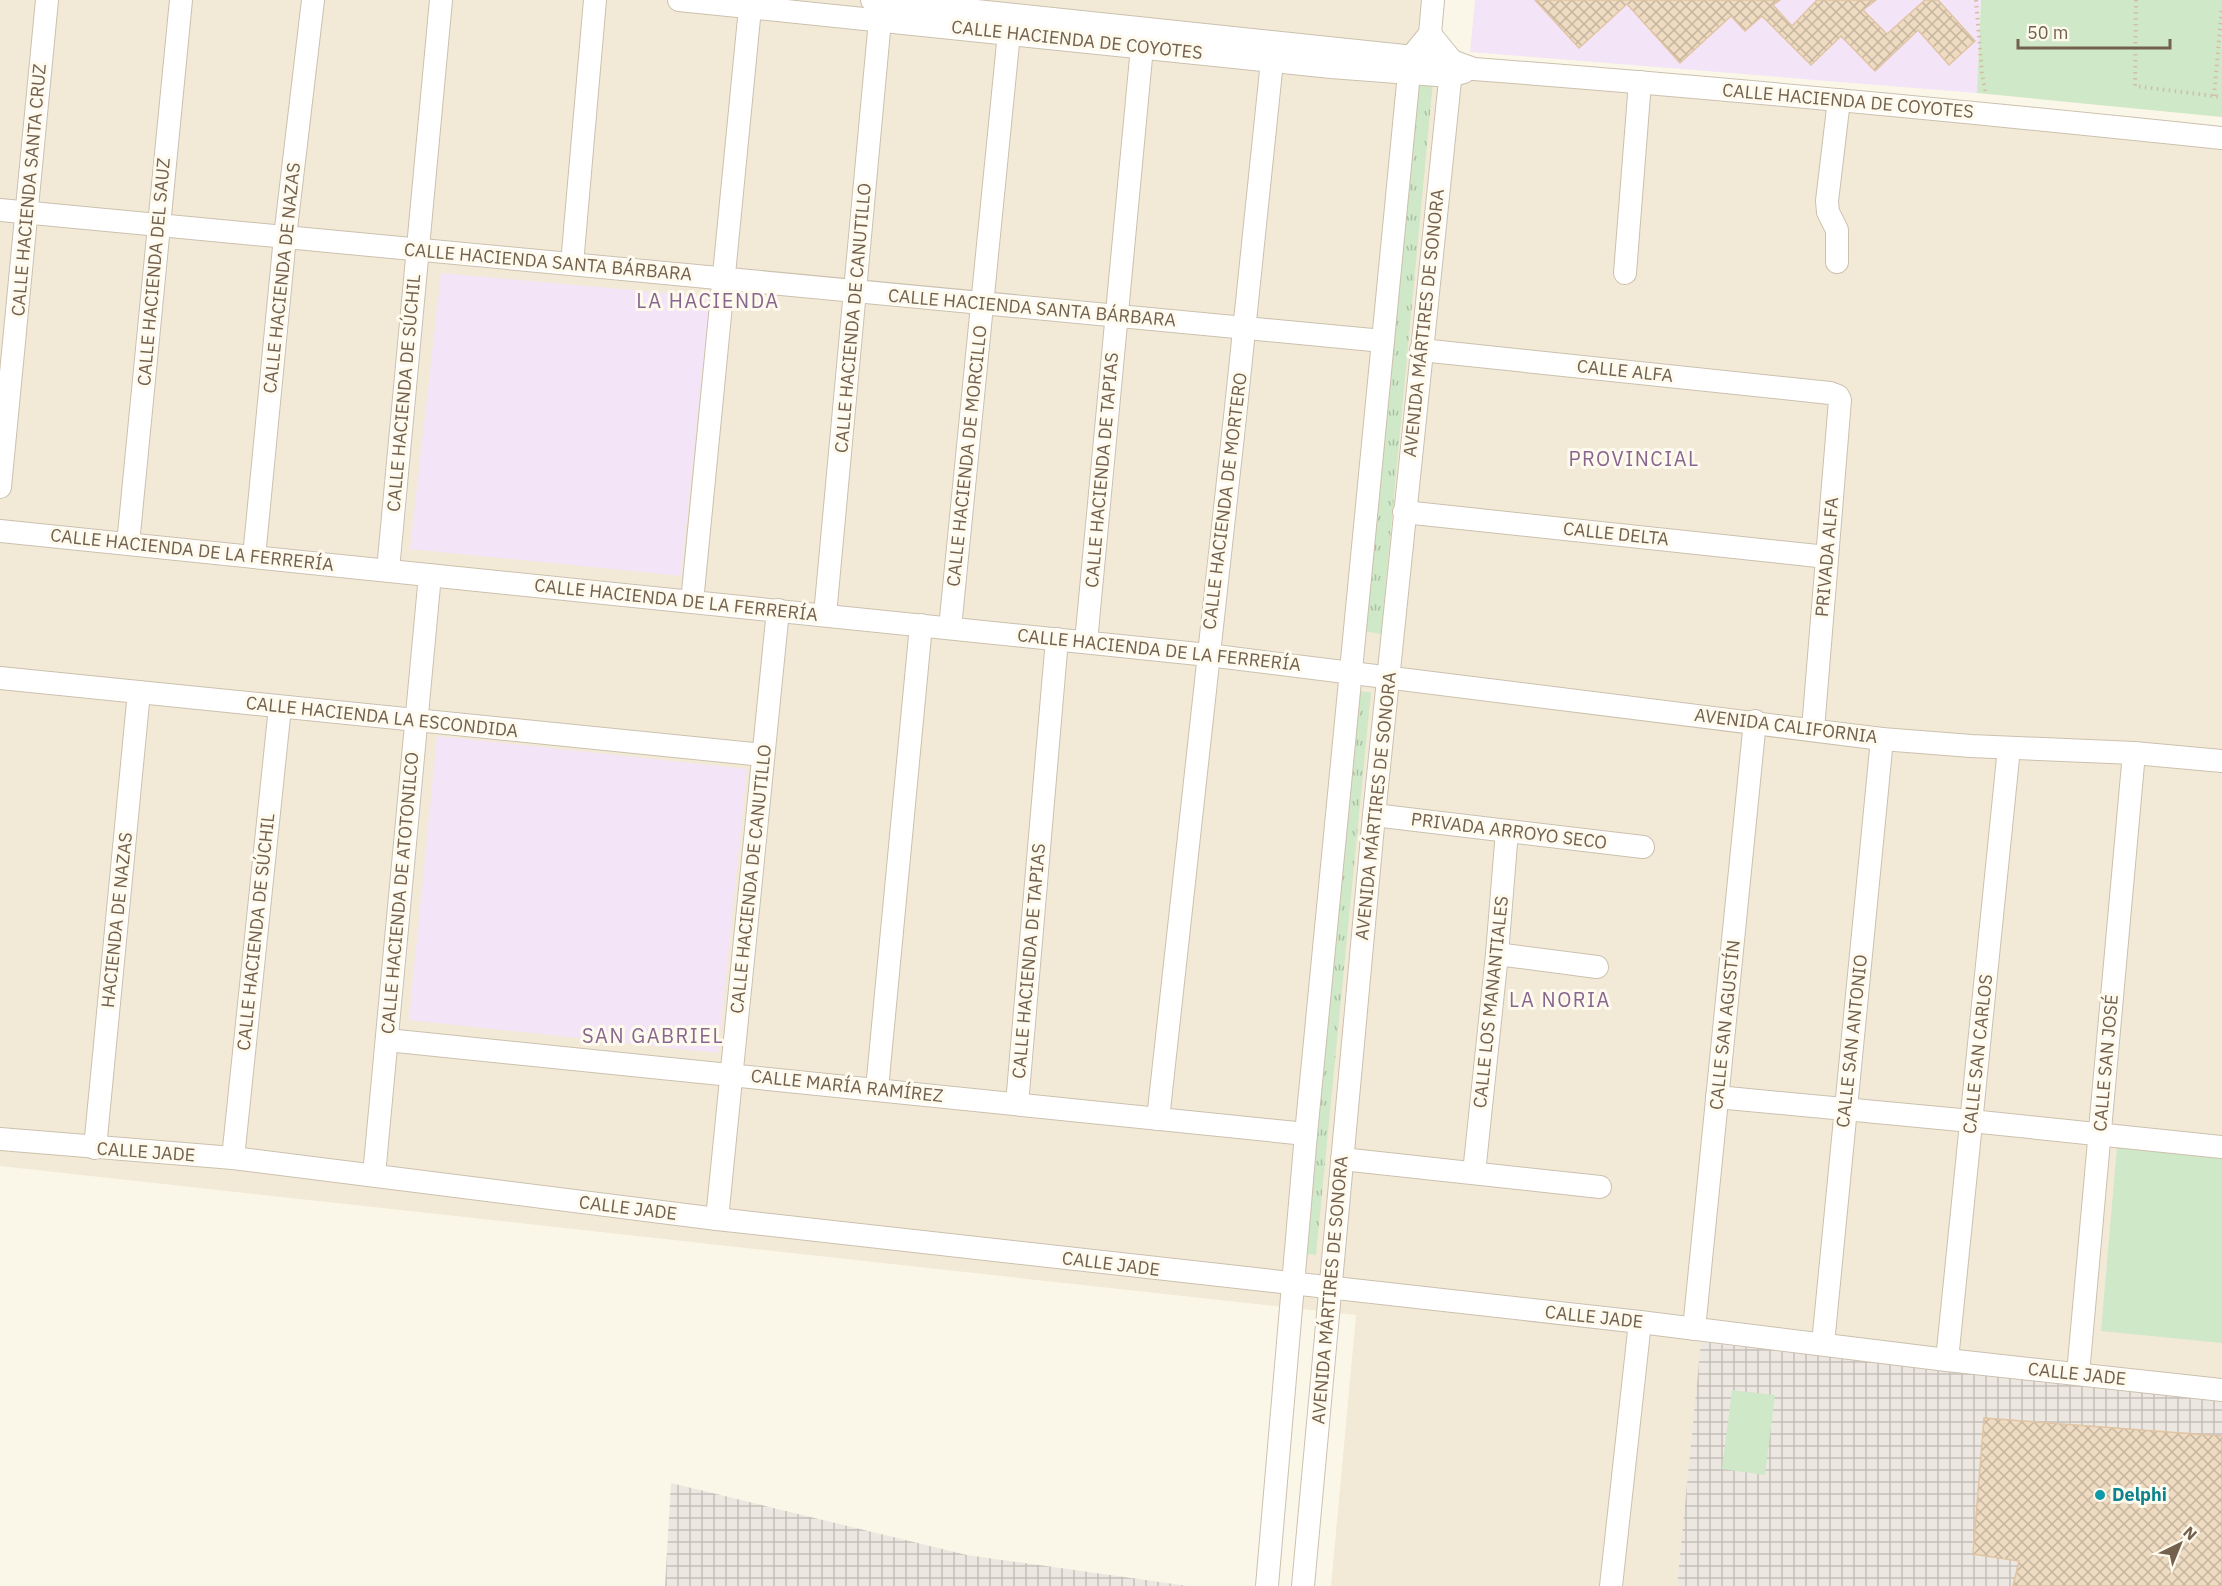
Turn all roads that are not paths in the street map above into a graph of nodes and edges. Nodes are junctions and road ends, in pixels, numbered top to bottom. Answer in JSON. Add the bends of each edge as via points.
{"nodes":[{"id":1,"x":47,"y":0,"type":"edge"},
{"id":2,"x":180,"y":0,"type":"edge"},
{"id":3,"x":313,"y":0,"type":"edge"},
{"id":4,"x":441,"y":0,"type":"edge"},
{"id":5,"x":595,"y":0,"type":"edge"},
{"id":6,"x":680,"y":0,"type":"edge"},
{"id":7,"x":1433,"y":0,"type":"edge"},
{"id":8,"x":750,"y":8,"type":"junction"},
{"id":9,"x":876,"y":10,"type":"edge"},
{"id":10,"x":1041,"y":18,"type":"edge"},
{"id":11,"x":1009,"y":33,"type":"junction"},
{"id":12,"x":1430,"y":34,"type":"junction"},
{"id":13,"x":1142,"y":47,"type":"junction"},
{"id":14,"x":1272,"y":61,"type":"junction"},
{"id":15,"x":1410,"y":65,"type":"junction"},
{"id":16,"x":1451,"y":68,"type":"junction"},
{"id":17,"x":1640,"y":82,"type":"junction"},
{"id":18,"x":1839,"y":100,"type":"junction"},
{"id":19,"x":2222,"y":138,"type":"edge"},
{"id":20,"x":0,"y":210,"type":"edge"},
{"id":21,"x":26,"y":213,"type":"junction"},
{"id":22,"x":159,"y":225,"type":"junction"},
{"id":23,"x":285,"y":237,"type":"junction"},
{"id":24,"x":418,"y":250,"type":"junction"},
{"id":25,"x":1837,"y":262,"type":"dead end"},
{"id":26,"x":572,"y":264,"type":"junction"},
{"id":27,"x":1625,"y":273,"type":"dead end"},
{"id":28,"x":724,"y":279,"type":"junction"},
{"id":29,"x":855,"y":291,"type":"junction"},
{"id":30,"x":982,"y":303,"type":"junction"},
{"id":31,"x":1116,"y":316,"type":"junction"},
{"id":32,"x":1245,"y":328,"type":"junction"},
{"id":33,"x":1383,"y":341,"type":"junction"},
{"id":34,"x":1421,"y":350,"type":"junction"},
{"id":35,"x":1830,"y":393,"type":"joint"},
{"id":36,"x":0,"y":487,"type":"edge"},
{"id":37,"x":1404,"y":512,"type":"junction"},
{"id":38,"x":0,"y":531,"type":"edge"},
{"id":39,"x":128,"y":544,"type":"junction"},
{"id":40,"x":254,"y":557,"type":"junction"},
{"id":41,"x":1827,"y":557,"type":"junction"},
{"id":42,"x":388,"y":570,"type":"junction"},
{"id":43,"x":430,"y":575,"type":"junction"},
{"id":44,"x":692,"y":602,"type":"junction"},
{"id":45,"x":778,"y":610,"type":"junction"},
{"id":46,"x":825,"y":615,"type":"junction"},
{"id":47,"x":921,"y":625,"type":"junction"},
{"id":48,"x":950,"y":628,"type":"junction"},
{"id":49,"x":1057,"y":639,"type":"junction"},
{"id":50,"x":1086,"y":642,"type":"junction"},
{"id":51,"x":1208,"y":655,"type":"junction"},
{"id":52,"x":1352,"y":672,"type":"junction"},
{"id":53,"x":1388,"y":676,"type":"junction"},
{"id":54,"x":0,"y":678,"type":"edge"},
{"id":55,"x":139,"y":692,"type":"junction"},
{"id":56,"x":280,"y":707,"type":"junction"},
{"id":57,"x":416,"y":721,"type":"junction"},
{"id":58,"x":1755,"y":721,"type":"junction"},
{"id":59,"x":1813,"y":729,"type":"junction"},
{"id":60,"x":1882,"y":739,"type":"junction"},
{"id":61,"x":2009,"y":748,"type":"junction"},
{"id":62,"x":2134,"y":753,"type":"junction"},
{"id":63,"x":763,"y":755,"type":"junction"},
{"id":64,"x":2222,"y":761,"type":"edge"},
{"id":65,"x":1374,"y":815,"type":"junction"},
{"id":66,"x":1507,"y":831,"type":"junction"},
{"id":67,"x":1643,"y":847,"type":"dead end"},
{"id":68,"x":1497,"y":954,"type":"junction"},
{"id":69,"x":1597,"y":967,"type":"dead end"},
{"id":70,"x":387,"y":1040,"type":"junction"},
{"id":71,"x":732,"y":1074,"type":"junction"},
{"id":72,"x":877,"y":1089,"type":"junction"},
{"id":73,"x":1717,"y":1097,"type":"junction"},
{"id":74,"x":1017,"y":1104,"type":"junction"},
{"id":75,"x":1845,"y":1110,"type":"junction"},
{"id":76,"x":1158,"y":1119,"type":"junction"},
{"id":77,"x":1971,"y":1121,"type":"junction"},
{"id":78,"x":1306,"y":1134,"type":"junction"},
{"id":79,"x":2099,"y":1134,"type":"junction"},
{"id":80,"x":0,"y":1139,"type":"edge"},
{"id":81,"x":2222,"y":1147,"type":"edge"},
{"id":82,"x":94,"y":1148,"type":"junction"},
{"id":83,"x":232,"y":1158,"type":"junction"},
{"id":84,"x":1342,"y":1159,"type":"junction"},
{"id":85,"x":1474,"y":1173,"type":"junction"},
{"id":86,"x":374,"y":1175,"type":"junction"},
{"id":87,"x":1600,"y":1187,"type":"dead end"},
{"id":88,"x":717,"y":1219,"type":"junction"},
{"id":89,"x":1292,"y":1285,"type":"junction"},
{"id":90,"x":1331,"y":1288,"type":"junction"},
{"id":91,"x":1640,"y":1322,"type":"junction"},
{"id":92,"x":1694,"y":1329,"type":"junction"},
{"id":93,"x":1823,"y":1344,"type":"junction"},
{"id":94,"x":1947,"y":1360,"type":"junction"},
{"id":95,"x":2078,"y":1374,"type":"junction"},
{"id":96,"x":2222,"y":1390,"type":"edge"},
{"id":97,"x":1267,"y":1586,"type":"edge"},
{"id":98,"x":1303,"y":1586,"type":"edge"},
{"id":99,"x":1611,"y":1586,"type":"edge"}],
"edges":[{"from":1,"to":21,"type":"street","name":"CALLE HACIENDA SANTA CRUZ"},
{"from":2,"to":22,"type":"street","name":"CALLE HACIENDA DEL SAUZ"},
{"from":3,"to":23,"type":"street","name":"CALLE HACIENDA DE NAZAS"},
{"from":4,"to":24,"type":"street","name":"CALLE HACIENDA DE SÚCHIL"},
{"from":5,"to":26,"type":"street"},
{"from":6,"to":8,"type":"street","name":"CALLE HACIENDA DE COYOTES"},
{"from":7,"to":12,"type":"street"},
{"from":8,"to":9,"type":"street","name":"CALLE HACIENDA DE COYOTES"},
{"from":8,"to":28,"type":"street"},
{"from":9,"to":10,"type":"street","name":"CALLE HACIENDA DE COYOTES"},
{"from":9,"to":11,"type":"street","name":"CALLE HACIENDA DE COYOTES"},
{"from":9,"to":29,"type":"street","name":"CALLE HACIENDA DE CANUTILLO"},
{"from":10,"to":11,"type":"street","name":"CALLE HACIENDA DE COYOTES"},
{"from":10,"to":13,"type":"street","name":"CALLE HACIENDA DE COYOTES"},
{"from":10,"to":15,"type":"street","name":"CALLE HACIENDA DE COYOTES"},
{"from":11,"to":30,"type":"street","name":"CALLE HACIENDA DE MORCILLO"},
{"from":12,"to":15,"type":"street"},
{"from":12,"to":16,"type":"street"},
{"from":13,"to":14,"type":"street","name":"CALLE HACIENDA DE COYOTES"},
{"from":13,"to":31,"type":"street","name":"CALLE HACIENDA DE TAPIAS"},
{"from":14,"to":15,"type":"street","name":"CALLE HACIENDA DE COYOTES"},
{"from":14,"to":32,"type":"street","name":"CALLE HACIENDA DE MORTERO"},
{"from":15,"to":16,"type":"street","name":"CALLE HACIENDA DE COYOTES"},
{"from":15,"to":33,"type":"street","name":"AVENIDA MÁRTIRES DE SONORA"},
{"from":16,"to":17,"type":"street","name":"CALLE HACIENDA DE COYOTES"},
{"from":16,"to":34,"type":"street","name":"AVENIDA MÁRTIRES DE SONORA"},
{"from":17,"to":18,"type":"street","name":"CALLE HACIENDA DE COYOTES"},
{"from":17,"to":27,"type":"street"},
{"from":18,"to":19,"type":"street","name":"CALLE HACIENDA DE COYOTES"},
{"from":18,"to":25,"type":"street","via":[[1827,201],[1837,230]]},
{"from":20,"to":21,"type":"street","name":"CALLE HACIENDA SANTA BÁRBARA"},
{"from":21,"to":22,"type":"street","name":"CALLE HACIENDA SANTA BÁRBARA"},
{"from":21,"to":36,"type":"street","name":"CALLE HACIENDA SANTA CRUZ"},
{"from":22,"to":23,"type":"street","name":"CALLE HACIENDA SANTA BÁRBARA"},
{"from":22,"to":39,"type":"street","name":"CALLE HACIENDA DEL SAUZ"},
{"from":23,"to":24,"type":"street","name":"CALLE HACIENDA SANTA BÁRBARA"},
{"from":23,"to":40,"type":"street","name":"CALLE HACIENDA DE NAZAS"},
{"from":24,"to":26,"type":"street","name":"CALLE HACIENDA SANTA BÁRBARA"},
{"from":24,"to":42,"type":"street","name":"CALLE HACIENDA DE SÚCHIL"},
{"from":26,"to":28,"type":"street","name":"CALLE HACIENDA SANTA BÁRBARA"},
{"from":28,"to":29,"type":"street","name":"CALLE HACIENDA SANTA BÁRBARA"},
{"from":28,"to":44,"type":"street"},
{"from":29,"to":30,"type":"street","name":"CALLE HACIENDA SANTA BÁRBARA"},
{"from":29,"to":46,"type":"street","name":"CALLE HACIENDA DE CANUTILLO"},
{"from":30,"to":31,"type":"street","name":"CALLE HACIENDA SANTA BÁRBARA"},
{"from":30,"to":48,"type":"street","name":"CALLE HACIENDA DE MORCILLO"},
{"from":31,"to":32,"type":"street","name":"CALLE HACIENDA SANTA BÁRBARA"},
{"from":31,"to":50,"type":"street","name":"CALLE HACIENDA DE TAPIAS"},
{"from":32,"to":33,"type":"street","name":"CALLE HACIENDA SANTA BÁRBARA"},
{"from":32,"to":51,"type":"street","name":"CALLE HACIENDA DE MORTERO"},
{"from":33,"to":52,"type":"street","name":"AVENIDA MÁRTIRES DE SONORA"},
{"from":34,"to":35,"type":"street","name":"CALLE ALFA"},
{"from":34,"to":37,"type":"street","name":"AVENIDA MÁRTIRES DE SONORA"},
{"from":35,"to":41,"type":"street","name":"PRIVADA ALFA","via":[[1840,400]]},
{"from":37,"to":41,"type":"street","name":"CALLE DELTA"},
{"from":37,"to":53,"type":"street","name":"AVENIDA MÁRTIRES DE SONORA"},
{"from":38,"to":39,"type":"street","name":"CALLE HACIENDA DE LA FERRERÍA"},
{"from":39,"to":40,"type":"street","name":"CALLE HACIENDA DE LA FERRERÍA"},
{"from":40,"to":42,"type":"street","name":"CALLE HACIENDA DE LA FERRERÍA"},
{"from":41,"to":59,"type":"street","name":"PRIVADA ALFA"},
{"from":42,"to":43,"type":"street","name":"CALLE HACIENDA DE LA FERRERÍA"},
{"from":43,"to":44,"type":"street","name":"CALLE HACIENDA DE LA FERRERÍA"},
{"from":43,"to":57,"type":"street","name":"CALLE HACIENDA DE ATOTONILCO"},
{"from":44,"to":45,"type":"street","name":"CALLE HACIENDA DE LA FERRERÍA"},
{"from":45,"to":46,"type":"street","name":"CALLE HACIENDA DE LA FERRERÍA"},
{"from":45,"to":63,"type":"street","name":"CALLE HACIENDA DE CANUTILLO"},
{"from":46,"to":47,"type":"street","name":"CALLE HACIENDA DE LA FERRERÍA"},
{"from":47,"to":48,"type":"street","name":"CALLE HACIENDA DE LA FERRERÍA"},
{"from":47,"to":72,"type":"street"},
{"from":48,"to":49,"type":"street","name":"CALLE HACIENDA DE LA FERRERÍA"},
{"from":49,"to":50,"type":"street","name":"CALLE HACIENDA DE LA FERRERÍA"},
{"from":49,"to":74,"type":"street","name":"CALLE HACIENDA DE TAPIAS"},
{"from":50,"to":51,"type":"street","name":"CALLE HACIENDA DE LA FERRERÍA"},
{"from":51,"to":52,"type":"street","name":"CALLE HACIENDA DE LA FERRERÍA"},
{"from":51,"to":76,"type":"street","name":"CALLE HACIENDA DE MORTERO"},
{"from":52,"to":53,"type":"street","name":"AVENIDA CALIFORNIA"},
{"from":52,"to":78,"type":"street","name":"AVENIDA MÁRTIRES DE SONORA"},
{"from":53,"to":58,"type":"street","name":"AVENIDA CALIFORNIA"},
{"from":53,"to":65,"type":"street","name":"AVENIDA MÁRTIRES DE SONORA"},
{"from":54,"to":55,"type":"street","name":"CALLE HACIENDA LA ESCONDIDA"},
{"from":55,"to":56,"type":"street","name":"CALLE HACIENDA LA ESCONDIDA"},
{"from":55,"to":82,"type":"street","name":"HACIENDA DE NAZAS"},
{"from":56,"to":57,"type":"street","name":"CALLE HACIENDA LA ESCONDIDA"},
{"from":56,"to":83,"type":"street","name":"CALLE HACIENDA DE SÚCHIL"},
{"from":57,"to":63,"type":"street","name":"CALLE HACIENDA LA ESCONDIDA"},
{"from":57,"to":70,"type":"street","name":"CALLE HACIENDA DE ATOTONILCO"},
{"from":58,"to":59,"type":"street","name":"AVENIDA CALIFORNIA"},
{"from":58,"to":73,"type":"street","name":"CALLE SAN AGUSTÍN"},
{"from":59,"to":60,"type":"street","name":"AVENIDA CALIFORNIA"},
{"from":60,"to":61,"type":"street","name":"AVENIDA CALIFORNIA"},
{"from":60,"to":75,"type":"street","name":"CALLE SAN ANTONIO"},
{"from":61,"to":62,"type":"street","name":"AVENIDA CALIFORNIA"},
{"from":61,"to":77,"type":"street","name":"CALLE SAN CARLOS"},
{"from":62,"to":64,"type":"street","name":"AVENIDA CALIFORNIA"},
{"from":62,"to":79,"type":"street","name":"CALLE SAN JOSÉ"},
{"from":63,"to":71,"type":"street","name":"CALLE HACIENDA DE CANUTILLO"},
{"from":65,"to":66,"type":"street","name":"PRIVADA ARROYO SECO"},
{"from":65,"to":84,"type":"street","name":"AVENIDA MÁRTIRES DE SONORA"},
{"from":66,"to":67,"type":"street","name":"PRIVADA ARROYO SECO"},
{"from":66,"to":68,"type":"street","name":"CALLE LOS MANANTIALES"},
{"from":68,"to":69,"type":"street"},
{"from":68,"to":85,"type":"street","name":"CALLE LOS MANANTIALES"},
{"from":70,"to":71,"type":"street","name":"CALLE MARÍA RAMÍREZ"},
{"from":70,"to":86,"type":"street","name":"CALLE HACIENDA DE ATOTONILCO"},
{"from":71,"to":72,"type":"street","name":"CALLE MARÍA RAMÍREZ"},
{"from":71,"to":88,"type":"street","name":"CALLE HACIENDA DE CANUTILLO"},
{"from":72,"to":74,"type":"street","name":"CALLE MARÍA RAMÍREZ"},
{"from":73,"to":75,"type":"street"},
{"from":73,"to":92,"type":"street","name":"CALLE SAN AGUSTÍN"},
{"from":74,"to":76,"type":"street","name":"CALLE MARÍA RAMÍREZ"},
{"from":75,"to":77,"type":"street"},
{"from":75,"to":93,"type":"street","name":"CALLE SAN ANTONIO"},
{"from":76,"to":78,"type":"street","name":"CALLE MARÍA RAMÍREZ"},
{"from":77,"to":79,"type":"street"},
{"from":77,"to":94,"type":"street","name":"CALLE SAN CARLOS"},
{"from":78,"to":89,"type":"street","name":"AVENIDA MÁRTIRES DE SONORA"},
{"from":79,"to":81,"type":"street"},
{"from":79,"to":95,"type":"street","name":"CALLE SAN JOSÉ"},
{"from":80,"to":82,"type":"street","name":"CALLE JADE"},
{"from":82,"to":83,"type":"street","name":"CALLE JADE"},
{"from":83,"to":86,"type":"street","name":"CALLE JADE"},
{"from":84,"to":85,"type":"street"},
{"from":84,"to":90,"type":"street","name":"AVENIDA MÁRTIRES DE SONORA"},
{"from":85,"to":87,"type":"street"},
{"from":86,"to":88,"type":"street","name":"CALLE JADE"},
{"from":88,"to":89,"type":"street","name":"CALLE JADE"},
{"from":89,"to":90,"type":"street","name":"CALLE JADE"},
{"from":89,"to":97,"type":"street","name":"AVENIDA MÁRTIRES DE SONORA"},
{"from":90,"to":91,"type":"street","name":"CALLE JADE"},
{"from":90,"to":98,"type":"street","name":"AVENIDA MÁRTIRES DE SONORA"},
{"from":91,"to":92,"type":"street","name":"CALLE JADE"},
{"from":91,"to":99,"type":"street"},
{"from":92,"to":93,"type":"street","name":"CALLE JADE"},
{"from":93,"to":94,"type":"street","name":"CALLE JADE"},
{"from":94,"to":95,"type":"street","name":"CALLE JADE"},
{"from":95,"to":96,"type":"street","name":"CALLE JADE"}]}
